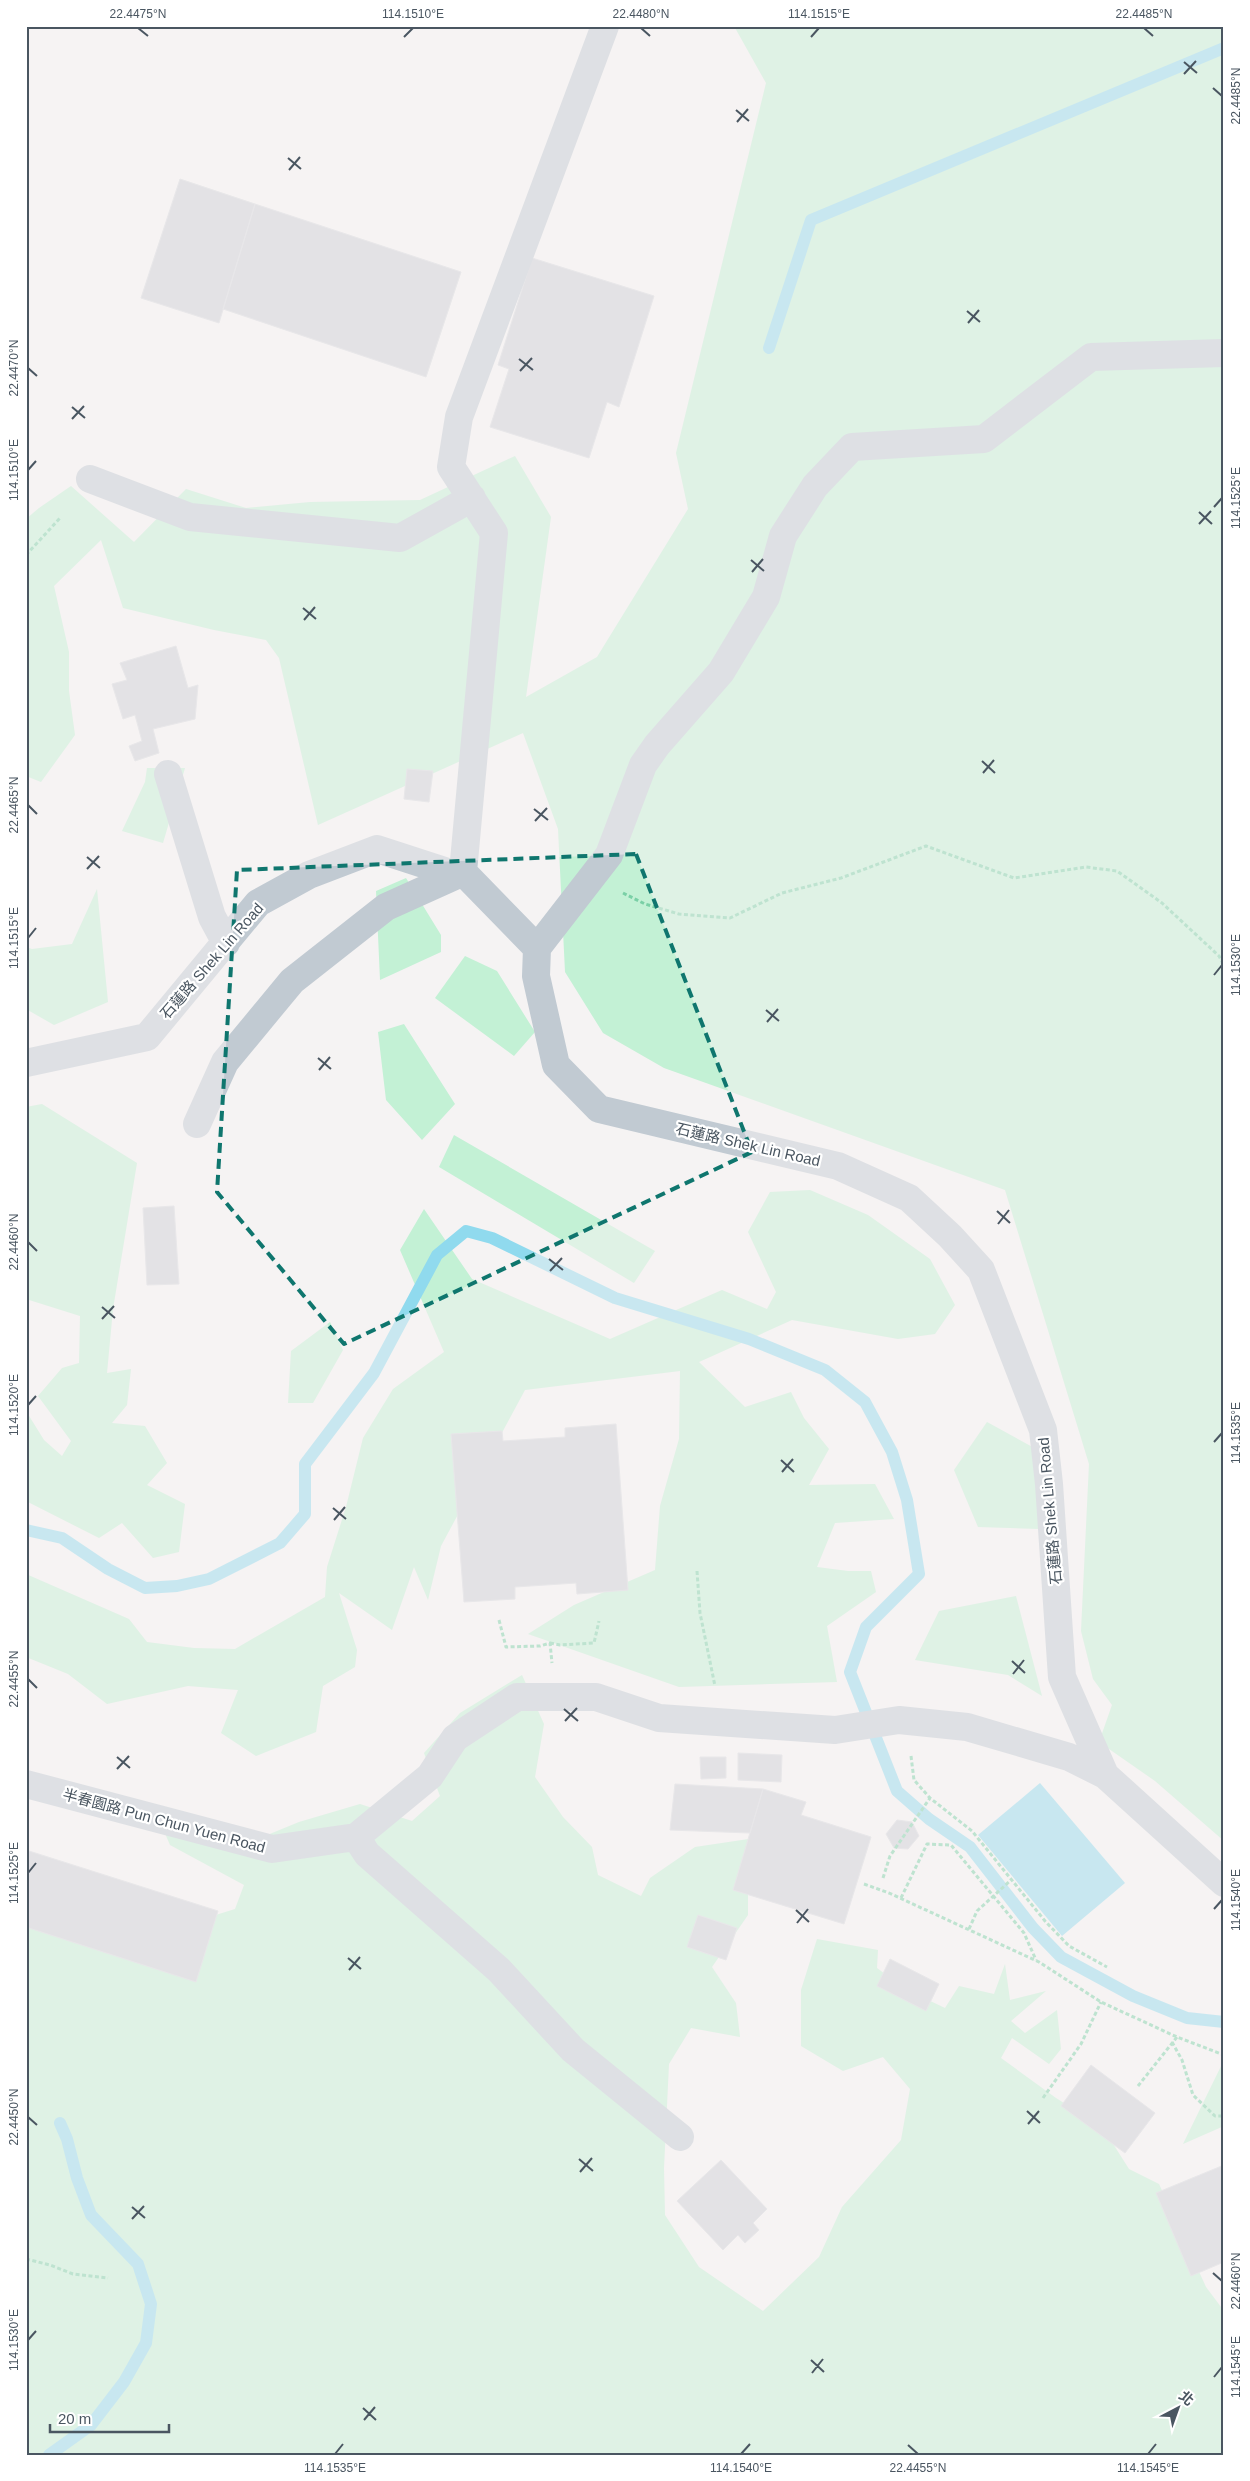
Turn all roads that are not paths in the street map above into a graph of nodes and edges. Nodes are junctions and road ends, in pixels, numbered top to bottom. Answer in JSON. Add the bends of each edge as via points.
{"nodes":[{"id":1,"x":605,"y":26,"type":"edge"},
{"id":2,"x":1224,"y":353,"type":"edge"},
{"id":3,"x":90,"y":479,"type":"dead end"},
{"id":4,"x":472,"y":498,"type":"junction"},
{"id":5,"x":168,"y":774,"type":"dead end"},
{"id":6,"x":460,"y":874,"type":"junction"},
{"id":7,"x":226,"y":943,"type":"junction"},
{"id":8,"x":537,"y":948,"type":"junction"},
{"id":9,"x":26,"y":1063,"type":"edge"},
{"id":10,"x":197,"y":1124,"type":"dead end"},
{"id":11,"x":1105,"y":1775,"type":"junction"},
{"id":12,"x":26,"y":1784,"type":"edge"},
{"id":13,"x":356,"y":1837,"type":"junction"},
{"id":14,"x":1224,"y":1883,"type":"edge"},
{"id":15,"x":680,"y":2137,"type":"dead end"}],
"edges":[{"from":1,"to":4,"type":"street","via":[[459,417],[451,467]]},
{"from":2,"to":8,"type":"street","via":[[1091,358],[984,439],[852,447],[815,486],[783,536],[766,597],[721,672],[643,765],[609,855]]},
{"from":3,"to":4,"type":"street","via":[[190,517],[400,538]]},
{"from":4,"to":6,"type":"street","via":[[494,533]]},
{"from":5,"to":7,"type":"street","via":[[212,916]]},
{"from":6,"to":7,"type":"street","name":"石蓮路 Shek Lin Road","via":[[377,849],[309,874],[258,903]]},
{"from":6,"to":8,"type":"street","name":"石蓮路 Shek Lin Road"},
{"from":6,"to":10,"type":"street","via":[[386,907],[292,981],[225,1062]]},
{"from":7,"to":9,"type":"street","name":"石蓮路 Shek Lin Road","via":[[147,1037]]},
{"from":8,"to":11,"type":"street","name":"石蓮路 Shek Lin Road","via":[[536,976],[556,1065],[599,1109],[838,1166],[909,1198],[981,1270],[1043,1430],[1062,1677]]},
{"from":11,"to":13,"type":"street","via":[[1068,1758],[967,1727],[899,1720],[835,1730],[724,1723],[659,1718],[596,1697],[517,1697],[455,1738],[430,1776]]},
{"from":11,"to":14,"type":"street","name":"石蓮路 Shek Lin Road"},
{"from":12,"to":13,"type":"street","name":"半春園路 Pun Chun Yuen Road","via":[[272,1849]]},
{"from":13,"to":15,"type":"street","via":[[367,1854],[499,1970],[573,2050]]}]}
